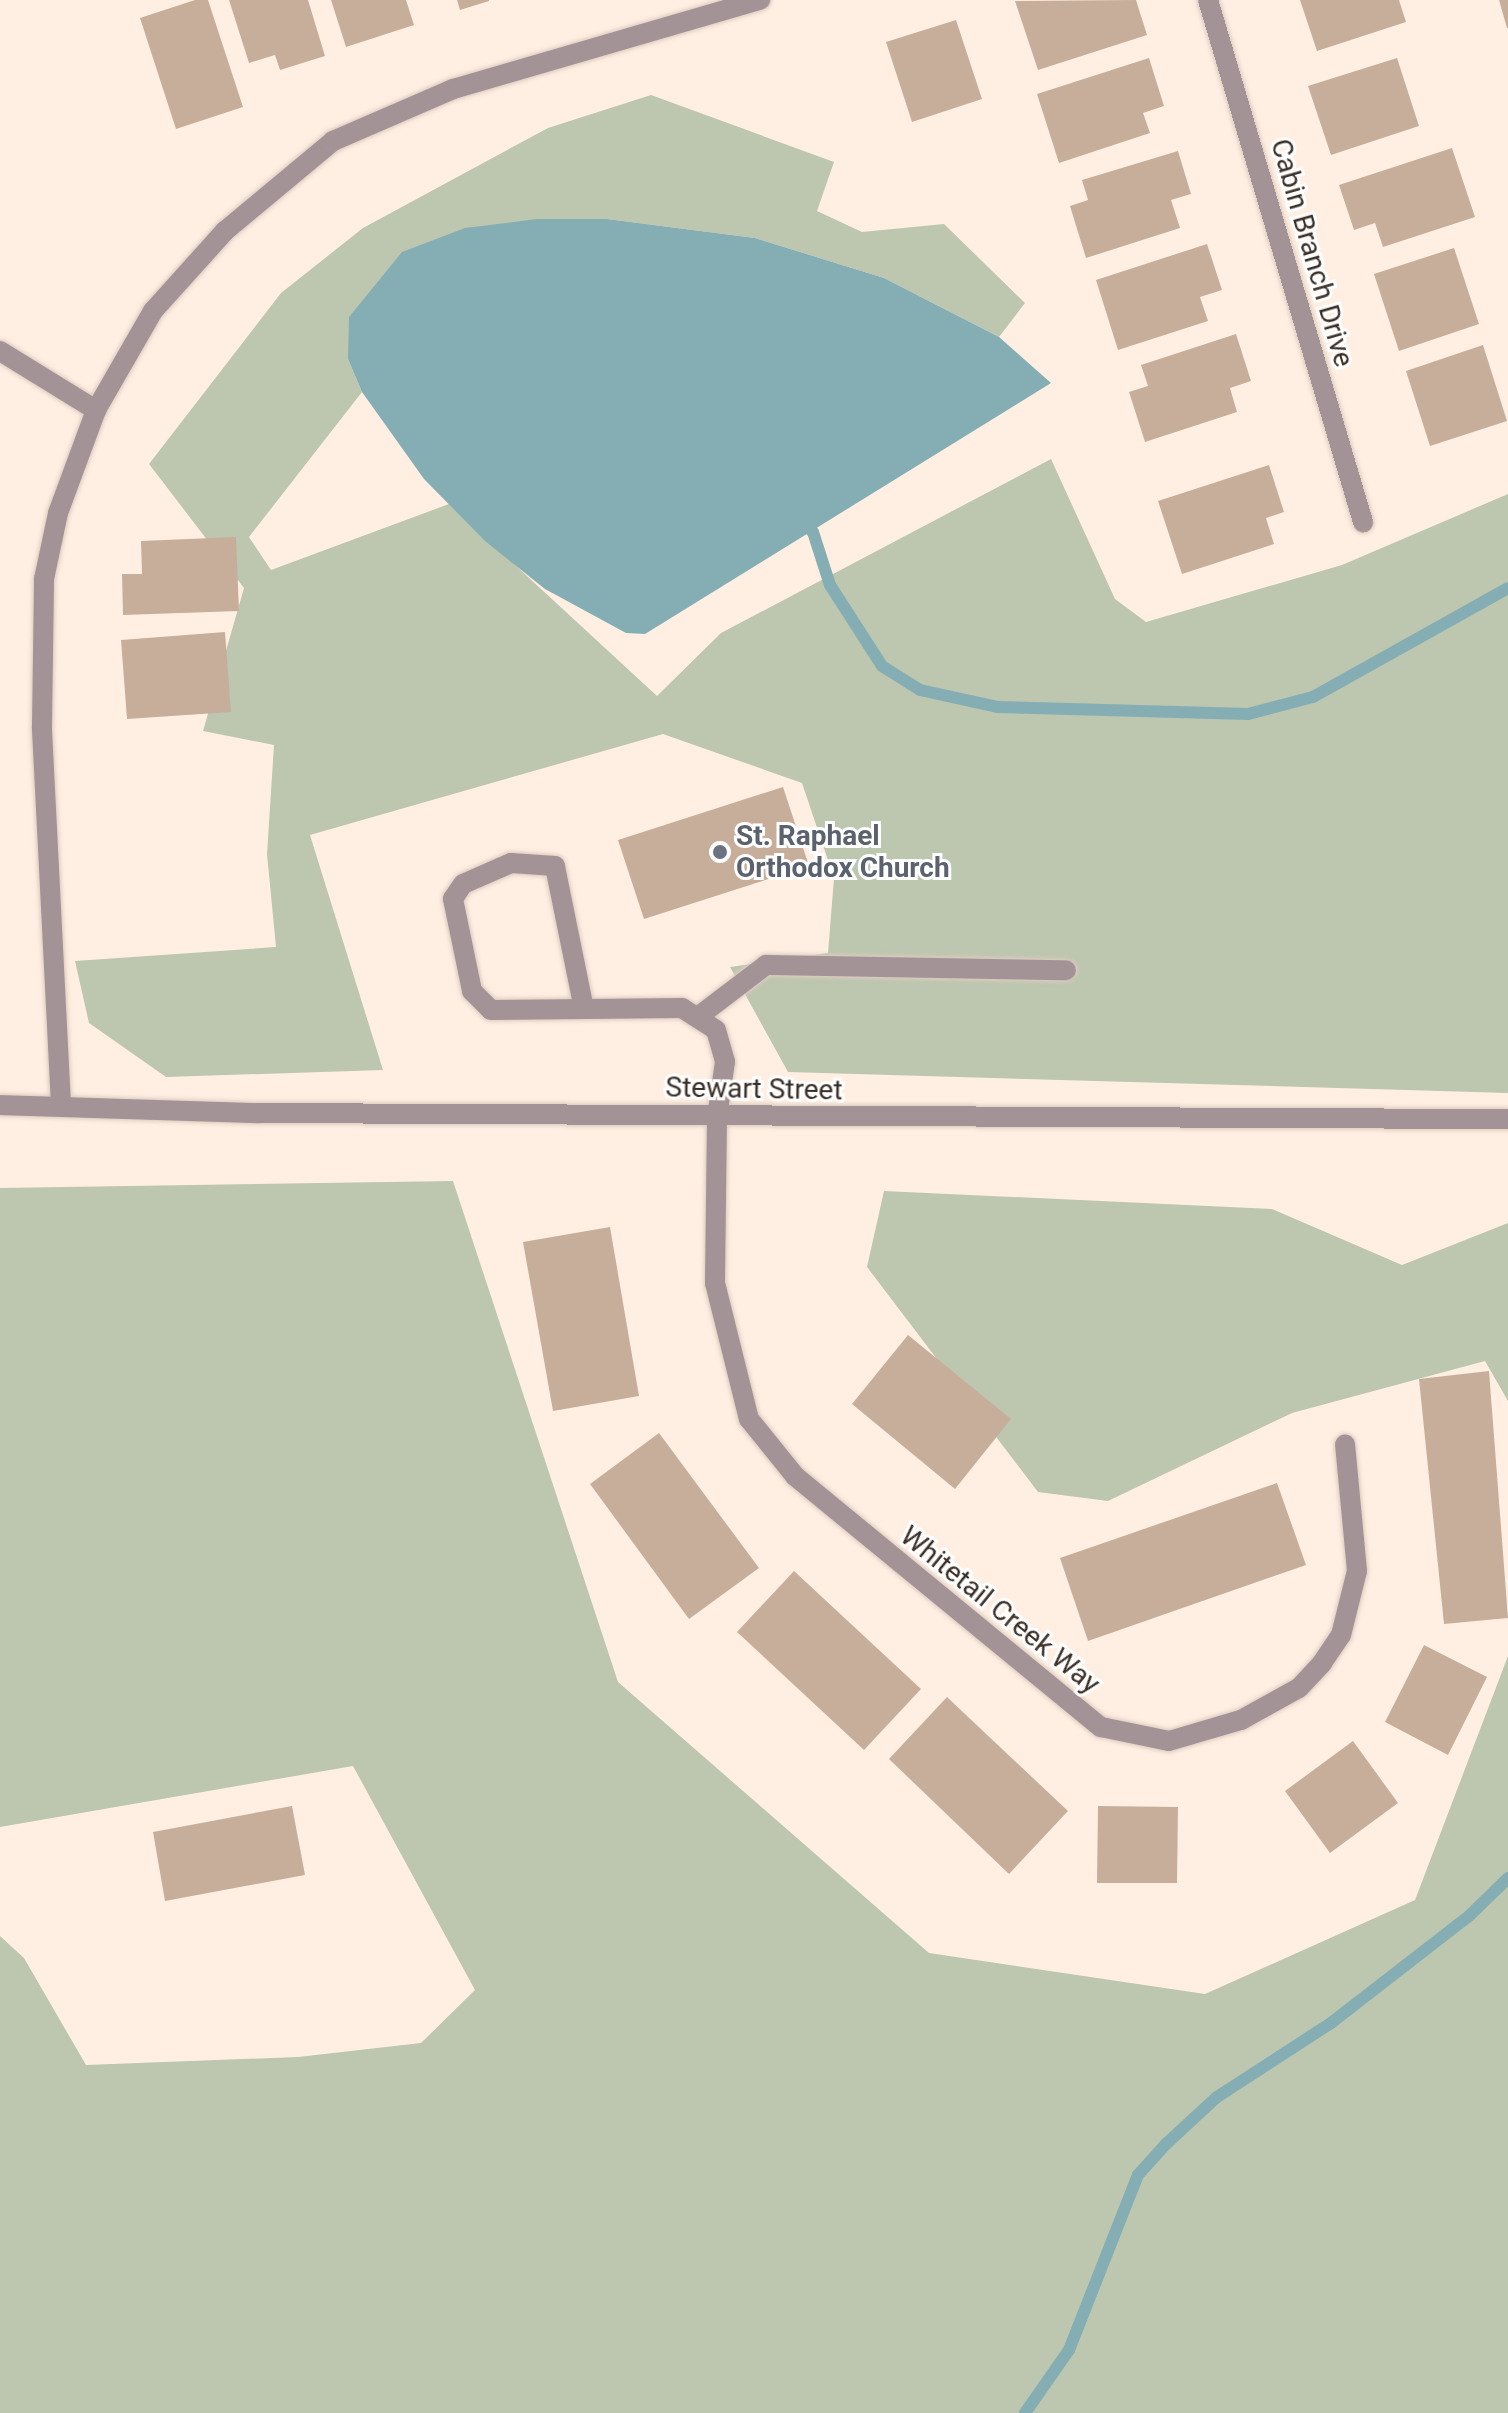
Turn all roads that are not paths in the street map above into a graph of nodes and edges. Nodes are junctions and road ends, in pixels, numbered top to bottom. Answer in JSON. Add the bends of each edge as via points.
{"nodes":[{"id":1,"x":760,"y":0,"type":"edge"},
{"id":2,"x":1208,"y":0,"type":"edge"},
{"id":3,"x":0,"y":351,"type":"edge"},
{"id":4,"x":96,"y":410,"type":"junction"},
{"id":5,"x":1363,"y":522,"type":"dead end"},
{"id":6,"x":1066,"y":970,"type":"dead end"},
{"id":7,"x":584,"y":1009,"type":"junction"},
{"id":8,"x":699,"y":1016,"type":"junction"},
{"id":9,"x":0,"y":1105,"type":"edge"},
{"id":10,"x":61,"y":1105,"type":"junction"},
{"id":11,"x":717,"y":1117,"type":"junction"},
{"id":12,"x":1508,"y":1119,"type":"edge"},
{"id":13,"x":1345,"y":1445,"type":"dead end"}],
"edges":[{"from":1,"to":4,"type":"street","via":[[453,89],[333,141],[225,231],[153,311]]},
{"from":2,"to":5,"type":"street","name":"Cabin Branch Drive"},
{"from":3,"to":4,"type":"street"},
{"from":4,"to":10,"type":"street","via":[[58,513],[44,579],[42,726]]},
{"from":6,"to":8,"type":"street","via":[[766,965]]},
{"from":7,"to":7,"type":"street","via":[[491,1010],[472,991],[453,899],[463,884],[511,863],[555,866]]},
{"from":7,"to":8,"type":"street","via":[[682,1008]]},
{"from":8,"to":11,"type":"street","name":"Whitetail Creek Way","via":[[716,1030],[725,1062]]},
{"from":9,"to":10,"type":"street","name":"Stewart Street"},
{"from":10,"to":11,"type":"street","name":"Stewart Street"},
{"from":11,"to":12,"type":"street","name":"Stewart Street"},
{"from":11,"to":13,"type":"street","name":"Whitetail Creek Way","via":[[715,1283],[749,1419],[795,1476],[1101,1727],[1169,1741],[1241,1720],[1299,1688],[1322,1663],[1341,1635],[1357,1571]]}]}
